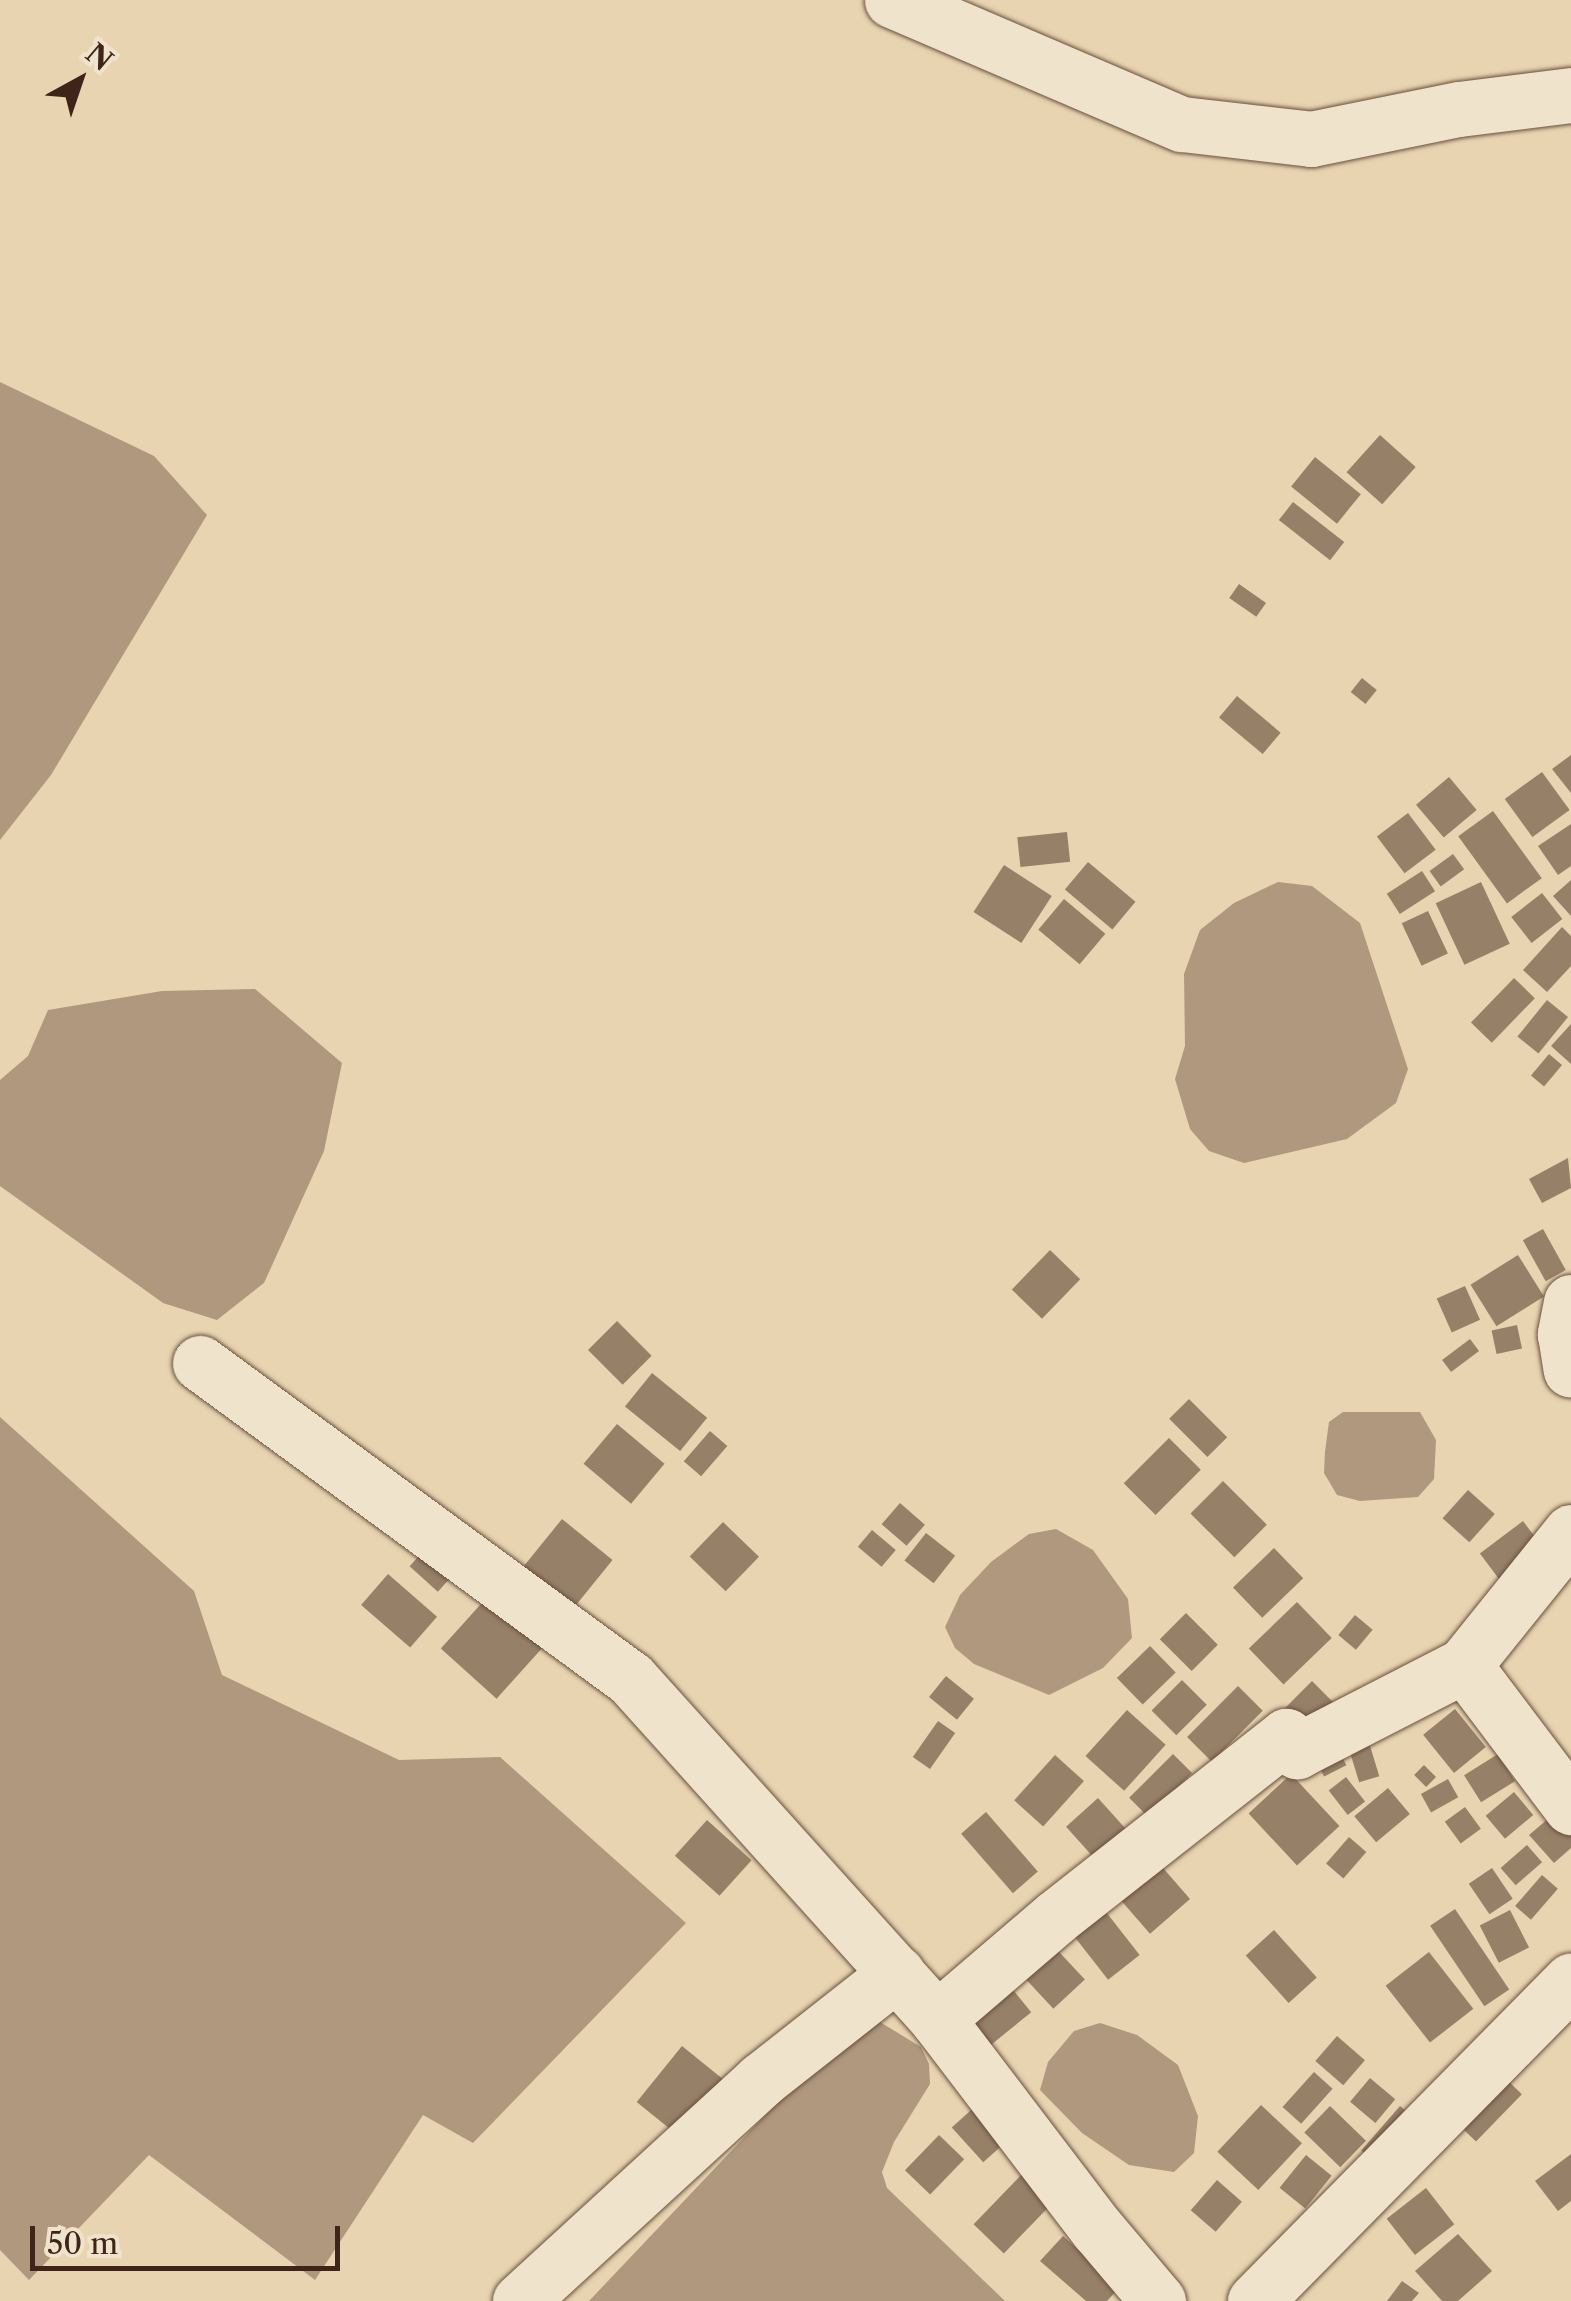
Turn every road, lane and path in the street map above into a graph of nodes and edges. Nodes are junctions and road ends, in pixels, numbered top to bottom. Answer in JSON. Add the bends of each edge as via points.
{"nodes":[{"id":1,"x":892,"y":0,"type":"edge"},
{"id":2,"x":1571,"y":95,"type":"edge"},
{"id":3,"x":1571,"y":1302,"type":"edge"},
{"id":4,"x":200,"y":1363,"type":"dead end"},
{"id":5,"x":1571,"y":1370,"type":"edge"},
{"id":6,"x":1571,"y":1532,"type":"edge"},
{"id":7,"x":1464,"y":1665,"type":"junction"},
{"id":8,"x":1571,"y":1807,"type":"edge"},
{"id":9,"x":896,"y":1972,"type":"junction"},
{"id":10,"x":1571,"y":1981,"type":"edge"},
{"id":11,"x":937,"y":2019,"type":"junction"},
{"id":12,"x":520,"y":2301,"type":"edge"},
{"id":13,"x":1158,"y":2301,"type":"edge"},
{"id":14,"x":1255,"y":2301,"type":"edge"}],
"edges":[{"from":1,"to":2,"type":"street","via":[[1182,124],[1311,139]]},
{"from":3,"to":5,"type":"street"},
{"from":4,"to":9,"type":"street","via":[[631,1678]]},
{"from":6,"to":7,"type":"street"},
{"from":7,"to":8,"type":"street"},
{"from":7,"to":11,"type":"street","via":[[1296,1751],[1286,1736]]},
{"from":9,"to":11,"type":"street"},
{"from":9,"to":12,"type":"street","via":[[760,2080]]},
{"from":10,"to":14,"type":"street"},
{"from":11,"to":13,"type":"street"}]}
